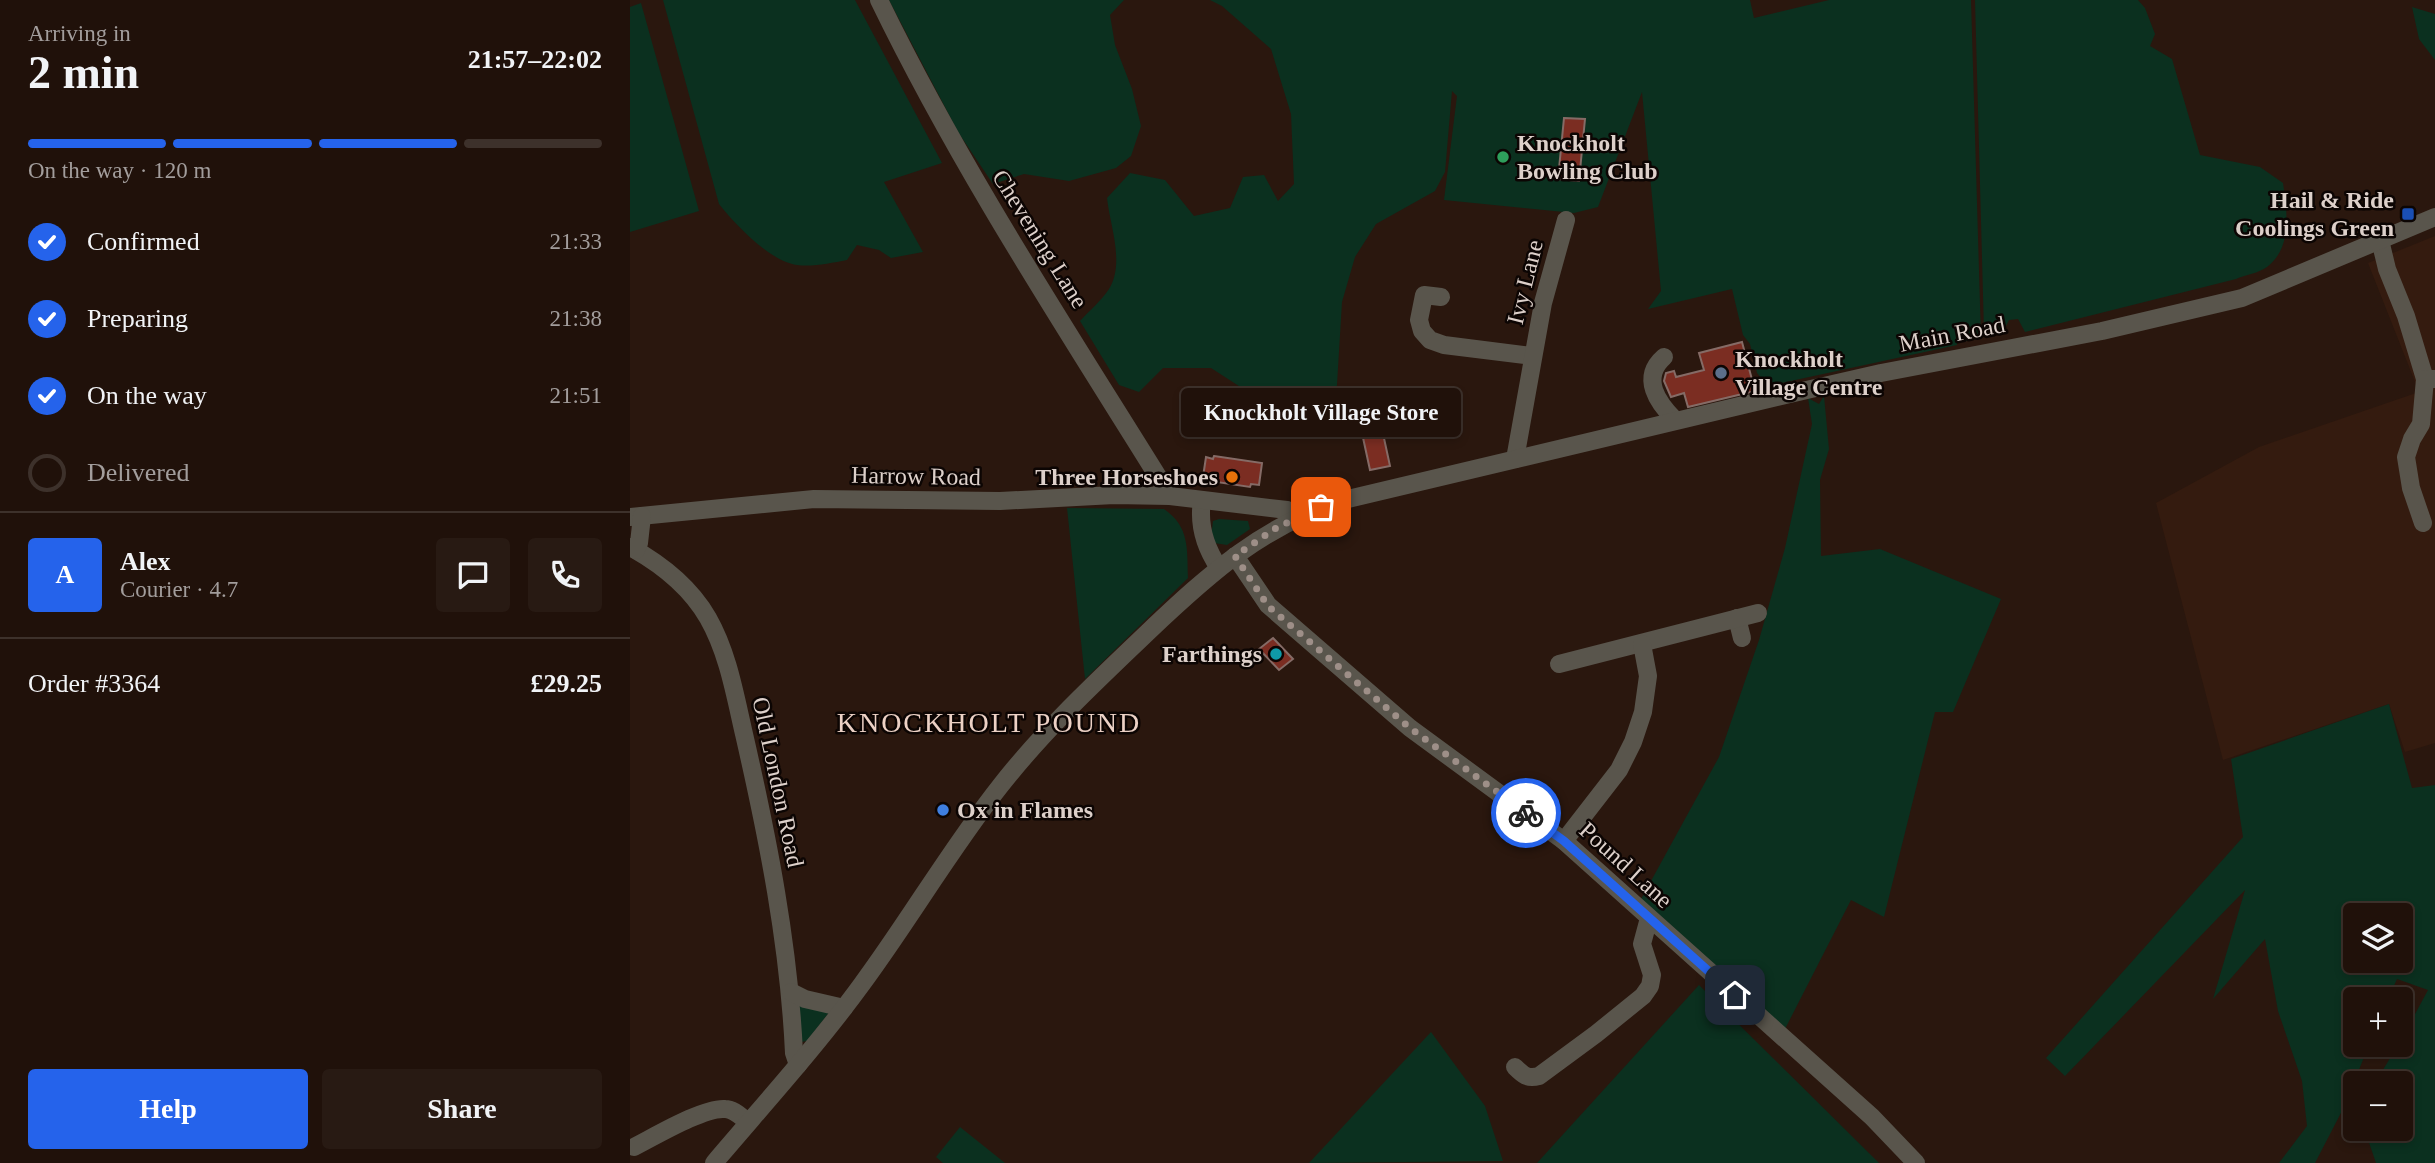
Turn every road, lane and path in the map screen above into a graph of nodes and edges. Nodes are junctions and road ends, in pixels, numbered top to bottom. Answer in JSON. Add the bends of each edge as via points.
{"nodes":[{"id":1,"x":879,"y":0,"type":"edge"},
{"id":2,"x":2435,"y":218,"type":"edge"},
{"id":3,"x":1566,"y":220,"type":"dead end"},
{"id":4,"x":2380,"y":240,"type":"junction"},
{"id":5,"x":1441,"y":297,"type":"dead end"},
{"id":6,"x":1532,"y":356,"type":"junction"},
{"id":7,"x":1664,"y":357,"type":"dead end"},
{"id":8,"x":2430,"y":379,"type":"edge"},
{"id":9,"x":1675,"y":420,"type":"junction"},
{"id":10,"x":1515,"y":459,"type":"junction"},
{"id":11,"x":1170,"y":496,"type":"junction"},
{"id":12,"x":1202,"y":501,"type":"junction"},
{"id":13,"x":1299,"y":516,"type":"junction"},
{"id":14,"x":636,"y":517,"type":"edge"},
{"id":15,"x":2423,"y":523,"type":"dead end"},
{"id":16,"x":633,"y":549,"type":"edge"},
{"id":17,"x":1235,"y":556,"type":"junction"},
{"id":18,"x":1219,"y":568,"type":"junction"},
{"id":19,"x":1758,"y":613,"type":"dead end"},
{"id":20,"x":1737,"y":618,"type":"junction"},
{"id":21,"x":1742,"y":638,"type":"dead end"},
{"id":22,"x":1642,"y":644,"type":"junction"},
{"id":23,"x":1567,"y":658,"type":"dead end"},
{"id":24,"x":1564,"y":841,"type":"junction"},
{"id":25,"x":1649,"y":918,"type":"junction"},
{"id":26,"x":791,"y":992,"type":"junction"},
{"id":27,"x":844,"y":1008,"type":"junction"},
{"id":28,"x":798,"y":1065,"type":"junction"},
{"id":29,"x":1515,"y":1067,"type":"dead end"},
{"id":30,"x":748,"y":1122,"type":"junction"},
{"id":31,"x":634,"y":1147,"type":"dead end"},
{"id":32,"x":714,"y":1163,"type":"edge"},
{"id":33,"x":1916,"y":1163,"type":"edge"}],
"edges":[{"from":1,"to":11,"type":"street","name":"Chevening Lane","via":[[972,177]]},
{"from":2,"to":4,"type":"street","name":"Main Road"},
{"from":3,"to":6,"type":"street","name":"Ivy Lane"},
{"from":4,"to":8,"type":"street"},
{"from":4,"to":9,"type":"street","name":"Main Road","via":[[2242,298]]},
{"from":5,"to":6,"type":"street","name":"Ivy Lane","via":[[1424,295],[1419,320],[1430,340]]},
{"from":6,"to":10,"type":"street","name":"Ivy Lane"},
{"from":7,"to":9,"type":"street","via":[[1653,385],[1655,397]]},
{"from":8,"to":15,"type":"street","via":[[2421,425],[2406,457]]},
{"from":9,"to":10,"type":"street","name":"Main Road"},
{"from":10,"to":13,"type":"street","name":"Main Road","via":[[1348,499]]},
{"from":11,"to":12,"type":"street","name":"Harrow Road"},
{"from":11,"to":14,"type":"street","name":"Harrow Road","via":[[1000,501],[814,499]]},
{"from":12,"to":13,"type":"street","name":"Harrow Road","via":[[1287,510]]},
{"from":12,"to":18,"type":"street","via":[[1204,539]]},
{"from":13,"to":17,"type":"street","name":"Main Road"},
{"from":14,"to":16,"type":"street","via":[[639,543]]},
{"from":16,"to":26,"type":"street","name":"Old London Road","via":[[692,595],[713,627],[725,658],[762,814]]},
{"from":17,"to":18,"type":"street","name":"Main Road"},
{"from":17,"to":24,"type":"street","name":"Pound Lane","via":[[1268,606],[1410,728]]},
{"from":18,"to":27,"type":"street","name":"Main Road","via":[[1033,746],[969,828]]},
{"from":19,"to":20,"type":"street"},
{"from":20,"to":21,"type":"street"},
{"from":20,"to":22,"type":"street"},
{"from":22,"to":23,"type":"street"},
{"from":22,"to":24,"type":"street","via":[[1648,676],[1633,742],[1619,770]]},
{"from":24,"to":25,"type":"street","name":"Pound Lane"},
{"from":25,"to":29,"type":"street","via":[[1642,944],[1652,975],[1643,996],[1539,1076],[1531,1078]]},
{"from":25,"to":33,"type":"street","name":"Pound Lane"},
{"from":26,"to":27,"type":"street"},
{"from":26,"to":28,"type":"street","name":"Old London Road"},
{"from":27,"to":28,"type":"street","name":"Main Road"},
{"from":28,"to":30,"type":"street","name":"Main Road"},
{"from":30,"to":31,"type":"street","via":[[722,1108]]},
{"from":30,"to":32,"type":"street","name":"Main Road"}]}
